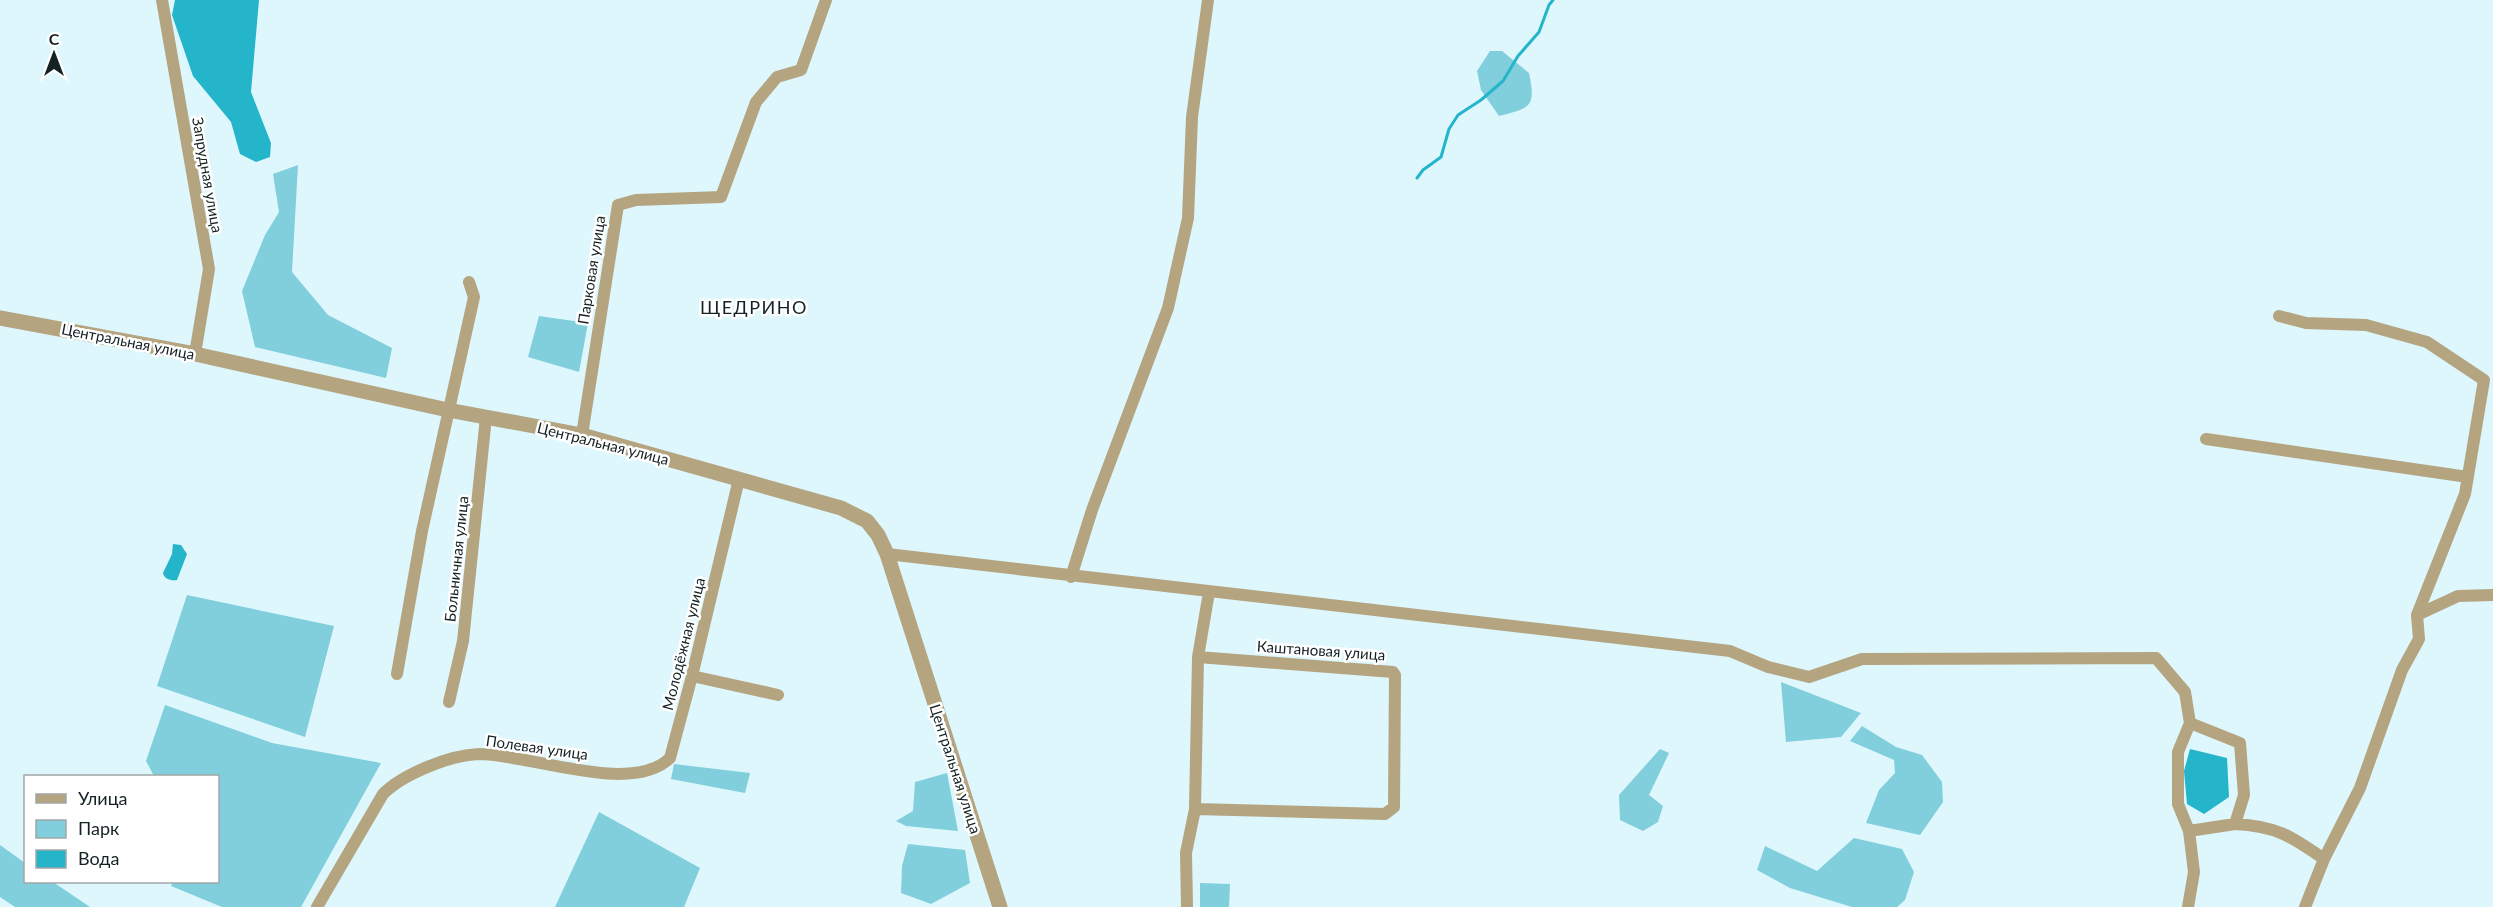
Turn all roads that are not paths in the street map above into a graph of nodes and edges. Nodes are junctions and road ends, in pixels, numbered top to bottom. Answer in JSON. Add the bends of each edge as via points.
{"nodes":[{"id":1,"x":162,"y":0,"type":"edge"},
{"id":2,"x":826,"y":0,"type":"edge"},
{"id":3,"x":1208,"y":0,"type":"edge"},
{"id":4,"x":469,"y":282,"type":"dead end"},
{"id":5,"x":2279,"y":315,"type":"dead end"},
{"id":6,"x":0,"y":318,"type":"edge"},
{"id":7,"x":195,"y":354,"type":"junction"},
{"id":8,"x":448,"y":410,"type":"junction"},
{"id":9,"x":486,"y":417,"type":"junction"},
{"id":10,"x":582,"y":435,"type":"junction"},
{"id":11,"x":2206,"y":439,"type":"dead end"},
{"id":12,"x":2468,"y":477,"type":"junction"},
{"id":13,"x":739,"y":479,"type":"junction"},
{"id":14,"x":887,"y":554,"type":"junction"},
{"id":15,"x":1071,"y":577,"type":"junction"},
{"id":16,"x":1209,"y":592,"type":"junction"},
{"id":17,"x":2493,"y":595,"type":"edge"},
{"id":18,"x":2417,"y":615,"type":"junction"},
{"id":19,"x":1198,"y":657,"type":"junction"},
{"id":20,"x":397,"y":674,"type":"dead end"},
{"id":21,"x":693,"y":676,"type":"junction"},
{"id":22,"x":778,"y":695,"type":"dead end"},
{"id":23,"x":449,"y":702,"type":"dead end"},
{"id":24,"x":2190,"y":723,"type":"junction"},
{"id":25,"x":615,"y":774,"type":"joint"},
{"id":26,"x":1195,"y":809,"type":"junction"},
{"id":27,"x":2235,"y":824,"type":"junction"},
{"id":28,"x":2189,"y":831,"type":"junction"},
{"id":29,"x":2324,"y":859,"type":"junction"},
{"id":30,"x":317,"y":907,"type":"edge"},
{"id":31,"x":1000,"y":907,"type":"edge"},
{"id":32,"x":1187,"y":907,"type":"edge"},
{"id":33,"x":2188,"y":907,"type":"edge"},
{"id":34,"x":2305,"y":907,"type":"edge"}],
"edges":[{"from":1,"to":7,"type":"street","name":"Запрудная улица","via":[[208,269]]},
{"from":2,"to":10,"type":"street","name":"Парковая улица","via":[[801,70],[777,77],[756,102],[721,197],[636,200],[618,205]]},
{"from":3,"to":15,"type":"street","via":[[1192,117],[1188,218],[1168,308]]},
{"from":4,"to":8,"type":"street","via":[[474,297]]},
{"from":5,"to":12,"type":"street","via":[[2306,323],[2366,325],[2427,342],[2484,380]]},
{"from":6,"to":7,"type":"street","name":"Центральная улица"},
{"from":7,"to":8,"type":"street","name":"Центральная улица"},
{"from":8,"to":9,"type":"street","name":"Центральная улица"},
{"from":8,"to":20,"type":"street"},
{"from":9,"to":10,"type":"street","name":"Центральная улица"},
{"from":9,"to":23,"type":"street","name":"Больничная улица","via":[[463,641]]},
{"from":10,"to":13,"type":"street","name":"Центральная улица"},
{"from":11,"to":12,"type":"street"},
{"from":12,"to":18,"type":"street"},
{"from":13,"to":14,"type":"street","name":"Центральная улица","via":[[841,508],[867,521]]},
{"from":13,"to":21,"type":"street","name":"Молодёжная улица"},
{"from":14,"to":15,"type":"street"},
{"from":14,"to":31,"type":"street","name":"Центральная улица"},
{"from":15,"to":16,"type":"street"},
{"from":16,"to":19,"type":"street"},
{"from":16,"to":24,"type":"street","via":[[1730,651],[1768,667],[1809,677],[1862,659],[2156,658],[2186,692]]},
{"from":17,"to":18,"type":"street","via":[[2458,596]]},
{"from":18,"to":29,"type":"street","via":[[2419,639],[2402,670],[2360,788]]},
{"from":19,"to":26,"type":"street"},
{"from":19,"to":26,"type":"street","name":"Каштановая улица","via":[[1393,672],[1394,807],[1385,814]]},
{"from":21,"to":22,"type":"street"},
{"from":21,"to":25,"type":"street","name":"Молодёжная улица","via":[[670,758],[649,772]]},
{"from":24,"to":27,"type":"street","via":[[2240,743],[2244,795]]},
{"from":24,"to":28,"type":"street","via":[[2178,752],[2178,804]]},
{"from":25,"to":30,"type":"street","name":"Полевая улица","via":[[479,754],[400,780],[383,794]]},
{"from":26,"to":32,"type":"street","via":[[1186,853]]},
{"from":27,"to":28,"type":"street"},
{"from":27,"to":29,"type":"street","via":[[2282,832]]},
{"from":28,"to":33,"type":"street","via":[[2194,872]]},
{"from":29,"to":34,"type":"street"}]}
